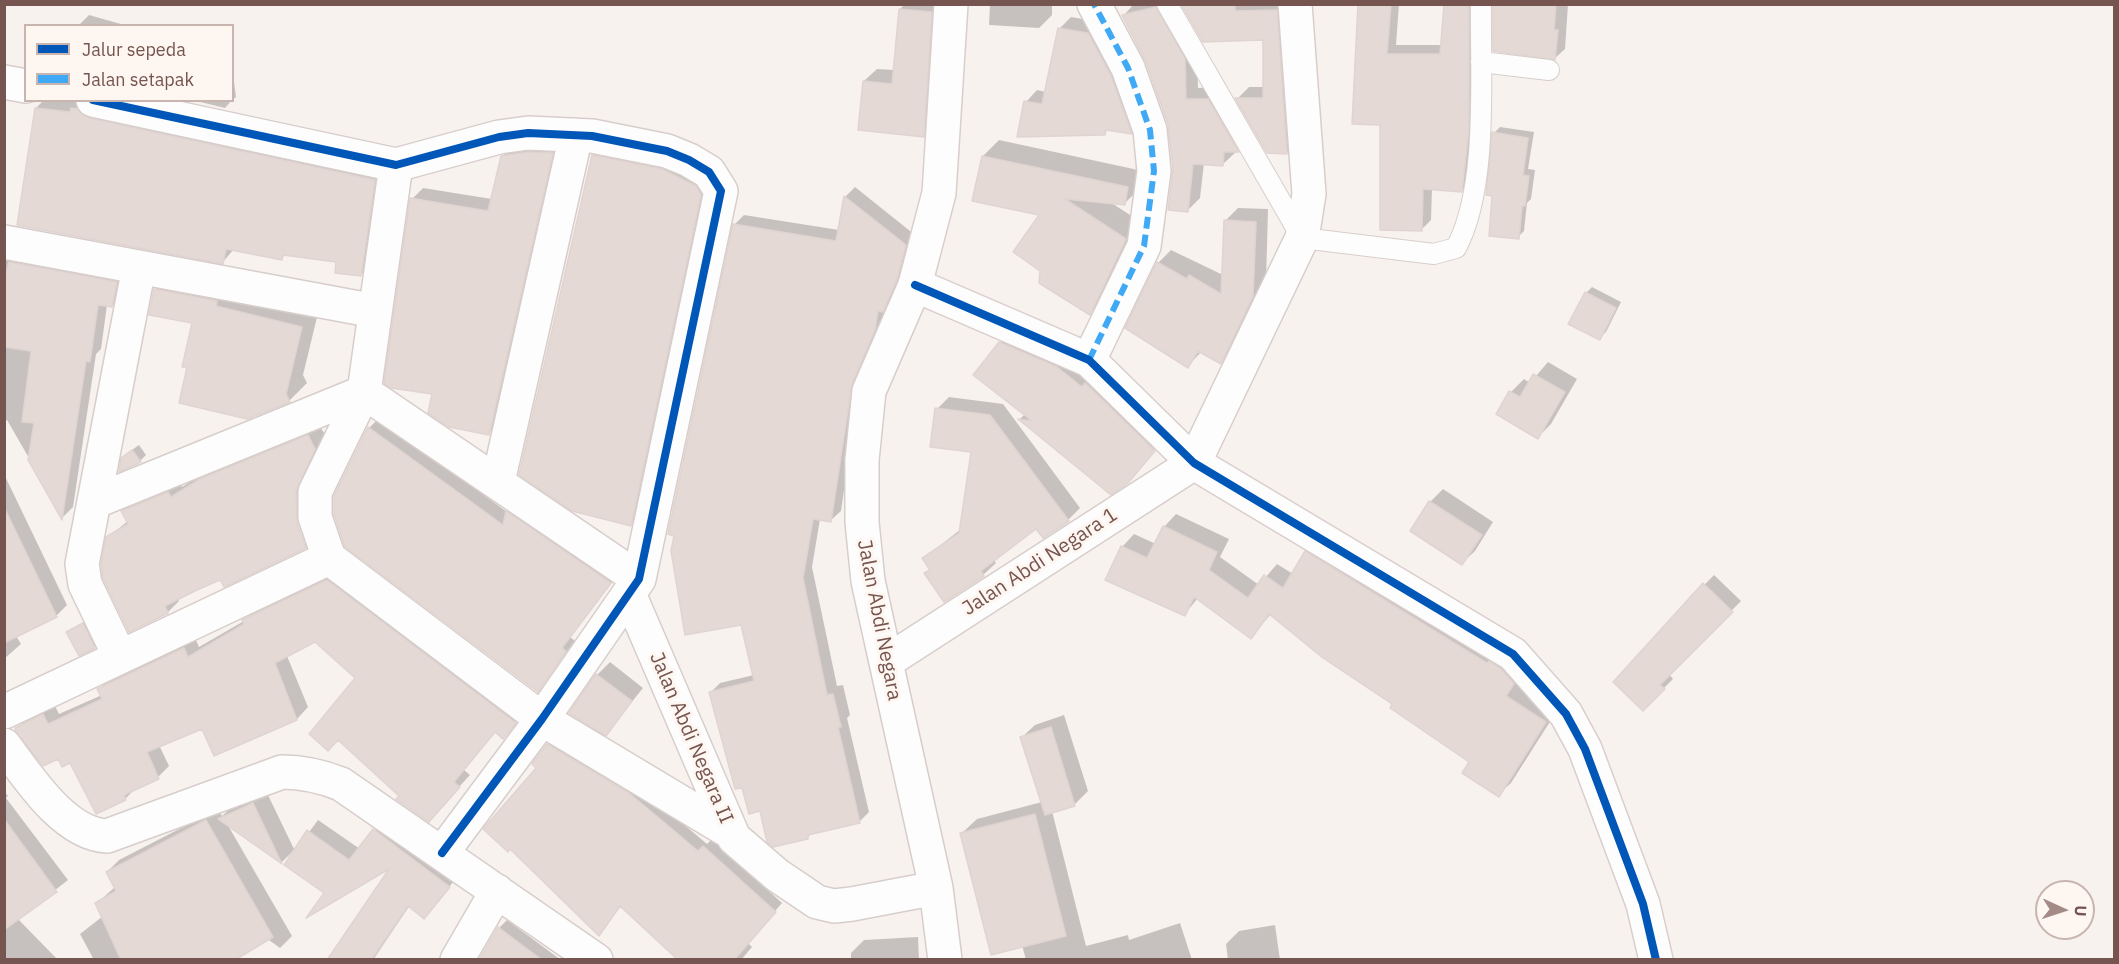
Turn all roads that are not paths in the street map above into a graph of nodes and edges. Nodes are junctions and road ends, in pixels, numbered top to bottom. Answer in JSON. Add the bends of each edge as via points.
{"nodes":[{"id":1,"x":951,"y":4,"type":"edge"},
{"id":2,"x":1094,"y":4,"type":"edge"},
{"id":3,"x":1167,"y":4,"type":"edge"},
{"id":4,"x":1295,"y":4,"type":"edge"},
{"id":5,"x":1481,"y":4,"type":"edge"},
{"id":6,"x":1480,"y":62,"type":"junction"},
{"id":7,"x":1549,"y":70,"type":"dead end"},
{"id":8,"x":4,"y":81,"type":"edge"},
{"id":9,"x":24,"y":86,"type":"edge"},
{"id":10,"x":102,"y":102,"type":"edge"},
{"id":11,"x":576,"y":135,"type":"junction"},
{"id":12,"x":396,"y":165,"type":"junction"},
{"id":13,"x":1302,"y":238,"type":"junction"},
{"id":14,"x":4,"y":242,"type":"edge"},
{"id":15,"x":139,"y":267,"type":"junction"},
{"id":16,"x":915,"y":285,"type":"junction"},
{"id":17,"x":375,"y":310,"type":"junction"},
{"id":18,"x":1089,"y":360,"type":"junction"},
{"id":19,"x":364,"y":392,"type":"junction"},
{"id":20,"x":1194,"y":463,"type":"junction"},
{"id":21,"x":498,"y":482,"type":"junction"},
{"id":22,"x":94,"y":502,"type":"junction"},
{"id":23,"x":329,"y":558,"type":"junction"},
{"id":24,"x":634,"y":587,"type":"junction"},
{"id":25,"x":120,"y":657,"type":"junction"},
{"id":26,"x":886,"y":662,"type":"junction"},
{"id":27,"x":4,"y":712,"type":"edge"},
{"id":28,"x":542,"y":719,"type":"junction"},
{"id":29,"x":4,"y":745,"type":"edge"},
{"id":30,"x":732,"y":834,"type":"junction"},
{"id":31,"x":442,"y":853,"type":"junction"},
{"id":32,"x":936,"y":888,"type":"junction"},
{"id":33,"x":497,"y":891,"type":"junction"},
{"id":34,"x":457,"y":960,"type":"edge"},
{"id":35,"x":596,"y":960,"type":"edge"},
{"id":36,"x":945,"y":960,"type":"edge"},
{"id":37,"x":1656,"y":960,"type":"edge"}],
"edges":[{"from":1,"to":16,"type":"street","name":"Jalan Abdi Negara","via":[[939,194]]},
{"from":2,"to":18,"type":"street","via":[[1128,68],[1150,130],[1154,171],[1144,246]]},
{"from":3,"to":13,"type":"lane"},
{"from":4,"to":13,"type":"street","via":[[1309,194]]},
{"from":5,"to":6,"type":"lane"},
{"from":6,"to":7,"type":"lane"},
{"from":6,"to":13,"type":"lane","via":[[1478,175],[1456,248],[1434,254]]},
{"from":8,"to":9,"type":"street"},
{"from":10,"to":12,"type":"street"},
{"from":11,"to":12,"type":"street","via":[[528,133],[499,137]]},
{"from":11,"to":21,"type":"street"},
{"from":11,"to":24,"type":"street","via":[[667,151],[709,172],[721,191]]},
{"from":12,"to":17,"type":"street"},
{"from":13,"to":20,"type":"street"},
{"from":14,"to":15,"type":"street"},
{"from":15,"to":17,"type":"street"},
{"from":15,"to":22,"type":"street"},
{"from":16,"to":18,"type":"street"},
{"from":16,"to":26,"type":"street","name":"Jalan Abdi Negara","via":[[869,391],[862,460],[862,522],[868,581]]},
{"from":17,"to":19,"type":"street"},
{"from":18,"to":20,"type":"street"},
{"from":19,"to":21,"type":"street"},
{"from":19,"to":22,"type":"street"},
{"from":19,"to":23,"type":"street","via":[[315,492],[315,517]]},
{"from":20,"to":26,"type":"street","name":"Jalan Abdi Negara 1"},
{"from":20,"to":37,"type":"street","via":[[1513,654],[1566,714],[1585,749],[1643,904]]},
{"from":21,"to":24,"type":"street"},
{"from":22,"to":25,"type":"street","via":[[82,564],[86,584]]},
{"from":23,"to":25,"type":"street"},
{"from":23,"to":28,"type":"street"},
{"from":24,"to":28,"type":"street"},
{"from":24,"to":30,"type":"street","name":"Jalan Abdi Negara II"},
{"from":25,"to":27,"type":"street"},
{"from":26,"to":32,"type":"street","name":"Jalan Abdi Negara"},
{"from":28,"to":30,"type":"street"},
{"from":28,"to":31,"type":"street"},
{"from":29,"to":31,"type":"street","via":[[44,797],[89,833],[107,836],[282,772],[303,772],[341,784]]},
{"from":30,"to":32,"type":"street","name":"Jalan Abdi Negara II","via":[[777,875],[817,902],[834,906],[852,904]]},
{"from":31,"to":33,"type":"street"},
{"from":32,"to":36,"type":"street","name":"Jalan Abdi Negara"},
{"from":33,"to":34,"type":"street"},
{"from":33,"to":35,"type":"street"}]}
